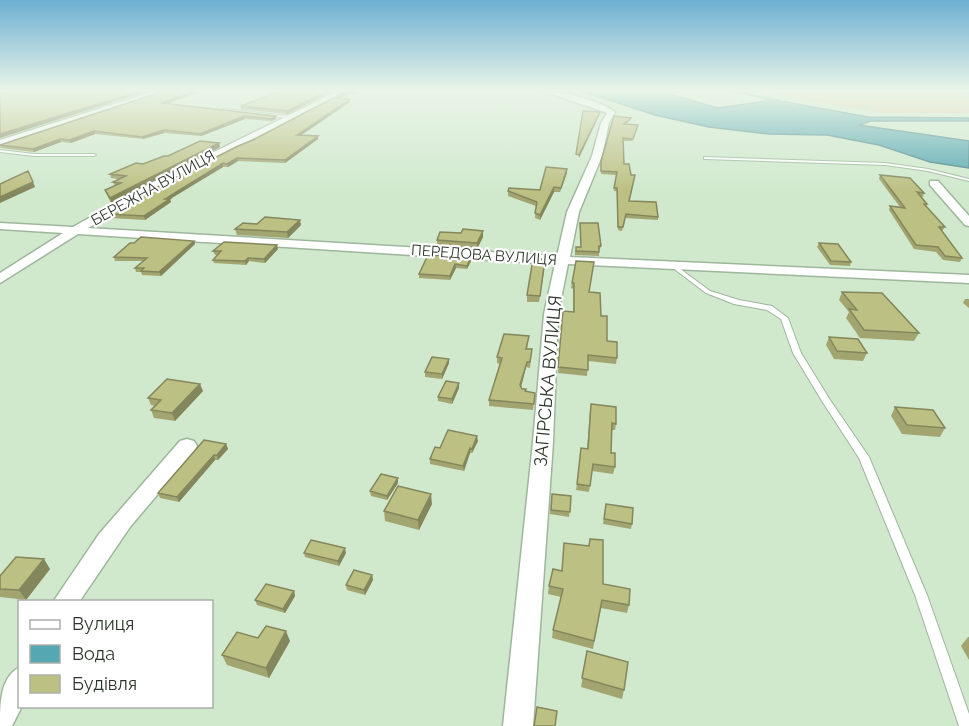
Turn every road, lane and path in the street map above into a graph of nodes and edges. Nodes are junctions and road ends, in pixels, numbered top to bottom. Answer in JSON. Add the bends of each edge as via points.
{"nodes":[{"id":1,"x":56,"y":125,"type":"edge"},
{"id":2,"x":273,"y":125,"type":"edge"},
{"id":3,"x":605,"y":125,"type":"edge"},
{"id":4,"x":0,"y":143,"type":"edge"},
{"id":5,"x":0,"y":151,"type":"edge"},
{"id":6,"x":94,"y":155,"type":"dead end"},
{"id":7,"x":706,"y":158,"type":"dead end"},
{"id":8,"x":969,"y":180,"type":"edge"},
{"id":9,"x":934,"y":183,"type":"dead end"},
{"id":10,"x":969,"y":223,"type":"edge"},
{"id":11,"x":0,"y":226,"type":"edge"},
{"id":12,"x":78,"y":229,"type":"junction"},
{"id":13,"x":562,"y":260,"type":"junction"},
{"id":14,"x":675,"y":267,"type":"junction"},
{"id":15,"x":0,"y":279,"type":"edge"},
{"id":16,"x":969,"y":279,"type":"edge"},
{"id":17,"x":187,"y":446,"type":"dead end"},
{"id":18,"x":67,"y":600,"type":"edge"},
{"id":19,"x":18,"y":685,"type":"edge"},
{"id":20,"x":0,"y":719,"type":"edge"},
{"id":21,"x":518,"y":726,"type":"edge"},
{"id":22,"x":966,"y":726,"type":"edge"}],
"edges":[{"from":1,"to":4,"type":"street"},
{"from":2,"to":12,"type":"street","name":"БЕРЕЖНА ВУЛИЦЯ"},
{"from":3,"to":13,"type":"street","name":"ЗАГІРСЬКА ВУЛИЦЯ","via":[[597,156],[573,212]]},
{"from":5,"to":6,"type":"lane"},
{"from":7,"to":8,"type":"lane","via":[[885,164]]},
{"from":9,"to":10,"type":"street"},
{"from":11,"to":12,"type":"street","name":"ПЕРЕДОВА ВУЛИЦЯ"},
{"from":12,"to":13,"type":"street","name":"ПЕРЕДОВА ВУЛИЦЯ"},
{"from":12,"to":15,"type":"street","name":"БЕРЕЖНА ВУЛИЦЯ"},
{"from":13,"to":14,"type":"street","name":"ПЕРЕДОВА ВУЛИЦЯ"},
{"from":13,"to":21,"type":"street","name":"ЗАГІРСЬКА ВУЛИЦЯ","via":[[551,314]]},
{"from":14,"to":16,"type":"street","name":"ПЕРЕДОВА ВУЛИЦЯ"},
{"from":14,"to":22,"type":"lane","via":[[708,292],[769,308],[784,318],[797,353],[864,457],[921,595]]},
{"from":17,"to":18,"type":"street","via":[[113,531]]},
{"from":19,"to":20,"type":"street"}]}
